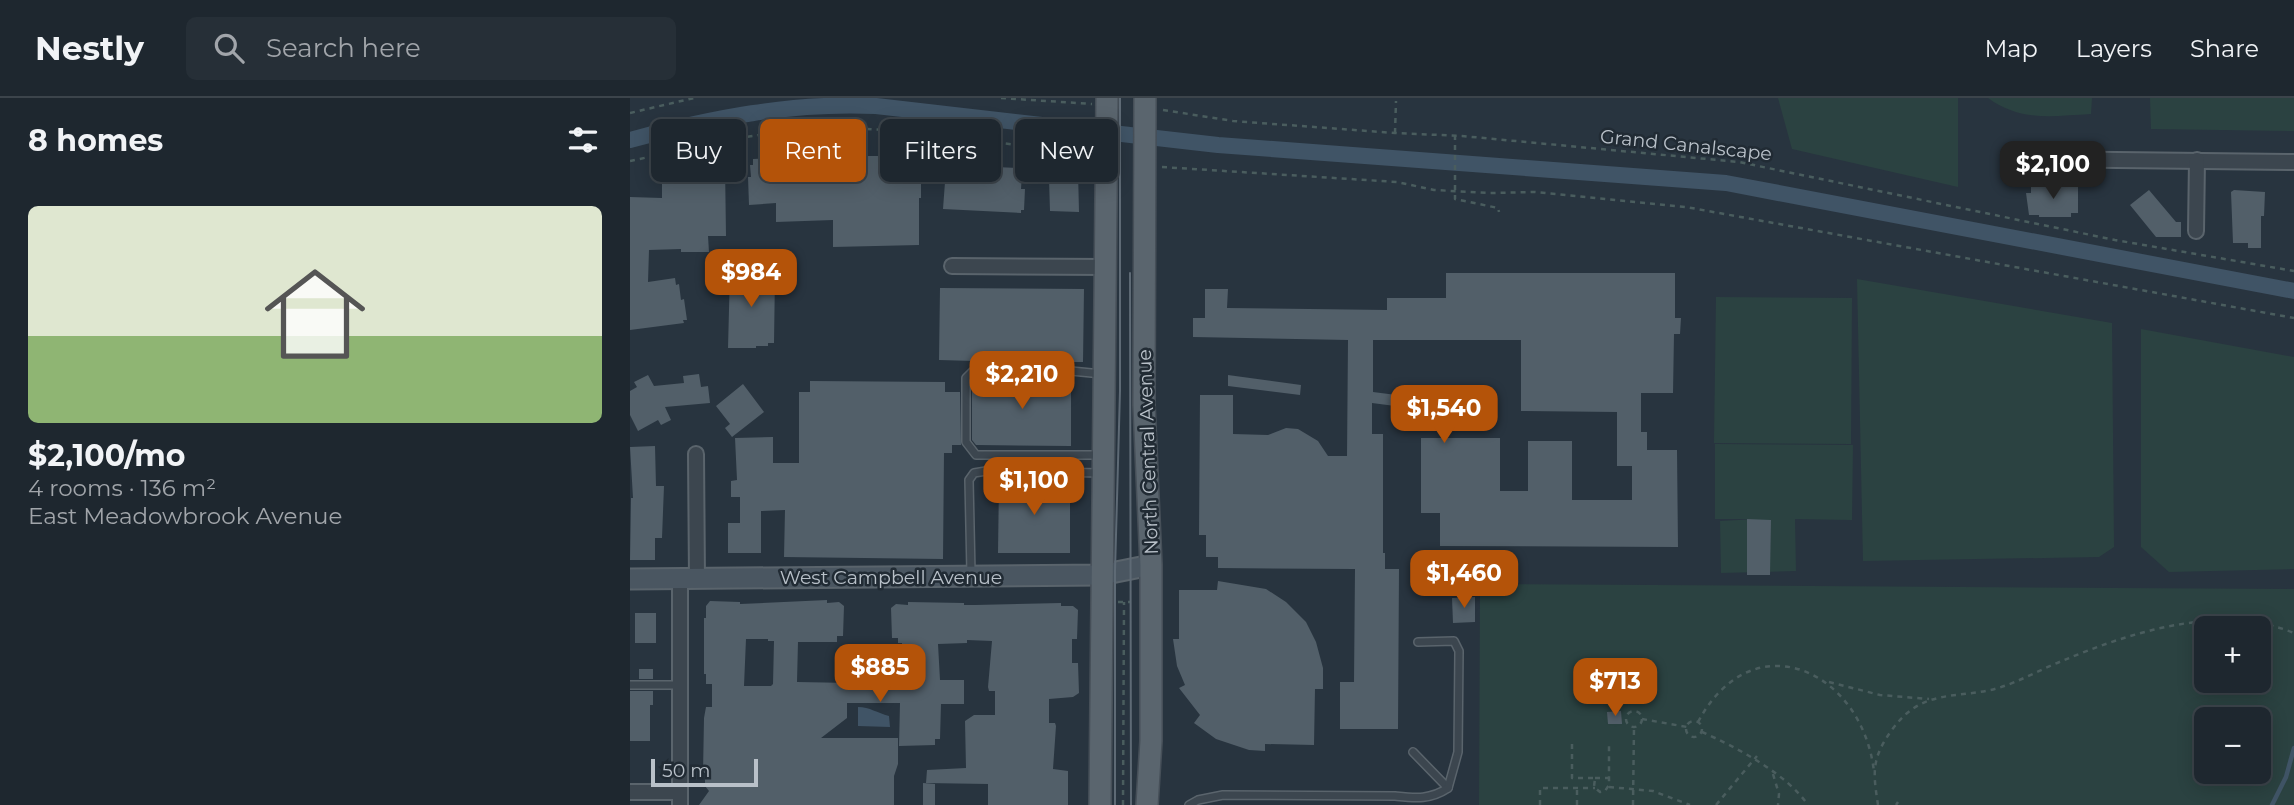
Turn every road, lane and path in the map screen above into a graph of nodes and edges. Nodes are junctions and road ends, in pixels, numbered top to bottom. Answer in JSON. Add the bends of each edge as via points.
{"nodes":[{"id":1,"x":694,"y":98,"type":"edge"},
{"id":2,"x":1001,"y":98,"type":"edge"},
{"id":3,"x":1396,"y":101,"type":"dead end"},
{"id":4,"x":1104,"y":107,"type":"edge"},
{"id":5,"x":1150,"y":108,"type":"edge"},
{"id":6,"x":630,"y":113,"type":"edge"},
{"id":7,"x":1395,"y":133,"type":"junction"},
{"id":8,"x":1455,"y":135,"type":"junction"},
{"id":9,"x":1015,"y":145,"type":"edge"},
{"id":10,"x":2026,"y":159,"type":"dead end"},
{"id":11,"x":2197,"y":160,"type":"junction"},
{"id":12,"x":630,"y":161,"type":"edge"},
{"id":13,"x":2294,"y":162,"type":"edge"},
{"id":14,"x":1149,"y":163,"type":"junction"},
{"id":15,"x":1103,"y":182,"type":"edge"},
{"id":16,"x":1455,"y":191,"type":"junction"},
{"id":17,"x":1499,"y":212,"type":"dead end"},
{"id":18,"x":2196,"y":232,"type":"dead end"},
{"id":19,"x":952,"y":266,"type":"dead end"},
{"id":20,"x":1107,"y":267,"type":"junction"},
{"id":21,"x":2294,"y":271,"type":"edge"},
{"id":22,"x":2294,"y":318,"type":"edge"},
{"id":23,"x":1105,"y":375,"type":"junction"},
{"id":24,"x":696,"y":454,"type":"dead end"},
{"id":25,"x":1103,"y":464,"type":"junction"},
{"id":26,"x":1151,"y":565,"type":"junction"},
{"id":27,"x":1101,"y":575,"type":"junction"},
{"id":28,"x":971,"y":576,"type":"junction"},
{"id":29,"x":630,"y":579,"type":"edge"},
{"id":30,"x":688,"y":579,"type":"junction"},
{"id":31,"x":1115,"y":602,"type":"dead end"},
{"id":32,"x":1124,"y":602,"type":"junction"},
{"id":33,"x":1132,"y":602,"type":"dead end"},
{"id":34,"x":2294,"y":633,"type":"edge"},
{"id":35,"x":1418,"y":642,"type":"dead end"},
{"id":36,"x":1823,"y":681,"type":"junction"},
{"id":37,"x":630,"y":685,"type":"edge"},
{"id":38,"x":680,"y":685,"type":"junction"},
{"id":39,"x":1929,"y":699,"type":"junction"},
{"id":40,"x":1642,"y":719,"type":"junction"},
{"id":41,"x":1698,"y":722,"type":"junction"},
{"id":42,"x":1634,"y":727,"type":"junction"},
{"id":43,"x":1687,"y":727,"type":"junction"},
{"id":44,"x":1702,"y":732,"type":"junction"},
{"id":45,"x":1572,"y":744,"type":"dead end"},
{"id":46,"x":1609,"y":744,"type":"dead end"},
{"id":47,"x":1413,"y":752,"type":"dead end"},
{"id":48,"x":1756,"y":756,"type":"dead end"},
{"id":49,"x":1753,"y":760,"type":"junction"},
{"id":50,"x":1772,"y":772,"type":"junction"},
{"id":51,"x":1595,"y":778,"type":"junction"},
{"id":52,"x":1609,"y":778,"type":"junction"},
{"id":53,"x":1875,"y":786,"type":"junction"},
{"id":54,"x":1609,"y":787,"type":"junction"},
{"id":55,"x":1448,"y":788,"type":"junction"},
{"id":56,"x":1577,"y":788,"type":"junction"},
{"id":57,"x":1595,"y":788,"type":"junction"},
{"id":58,"x":1633,"y":790,"type":"junction"},
{"id":59,"x":630,"y":792,"type":"edge"},
{"id":60,"x":680,"y":799,"type":"edge"},
{"id":61,"x":1100,"y":805,"type":"edge"},
{"id":62,"x":1123,"y":805,"type":"edge"},
{"id":63,"x":1147,"y":805,"type":"edge"},
{"id":64,"x":1189,"y":805,"type":"edge"},
{"id":65,"x":1540,"y":805,"type":"edge"},
{"id":66,"x":1577,"y":805,"type":"edge"},
{"id":67,"x":1633,"y":805,"type":"edge"},
{"id":68,"x":1690,"y":805,"type":"edge"},
{"id":69,"x":1716,"y":805,"type":"edge"},
{"id":70,"x":1778,"y":805,"type":"edge"},
{"id":71,"x":1808,"y":805,"type":"edge"},
{"id":72,"x":1876,"y":805,"type":"edge"}],
"edges":[{"from":1,"to":6,"type":"path"},
{"from":2,"to":4,"type":"path"},
{"from":3,"to":7,"type":"path"},
{"from":5,"to":7,"type":"path","name":"Grand Canalscape","via":[[1233,121]]},
{"from":5,"to":14,"type":"main road","name":"North Central Avenue"},
{"from":7,"to":8,"type":"path","name":"Grand Canalscape"},
{"from":8,"to":16,"type":"path"},
{"from":8,"to":21,"type":"path","name":"Grand Canalscape","via":[[1740,162],[1995,216]]},
{"from":9,"to":12,"type":"path","via":[[919,132],[817,126]]},
{"from":10,"to":11,"type":"street"},
{"from":11,"to":13,"type":"street"},
{"from":11,"to":18,"type":"street"},
{"from":14,"to":16,"type":"path","via":[[1397,182]]},
{"from":14,"to":26,"type":"main road","name":"North Central Avenue","via":[[1144,405]]},
{"from":15,"to":20,"type":"main road","name":"North Central Avenue"},
{"from":16,"to":17,"type":"path","via":[[1455,199],[1498,208]]},
{"from":16,"to":22,"type":"path","via":[[1535,192],[1686,206]]},
{"from":19,"to":20,"type":"street"},
{"from":20,"to":23,"type":"main road","name":"North Central Avenue"},
{"from":23,"to":25,"type":"main road","name":"North Central Avenue"},
{"from":23,"to":25,"type":"lane","via":[[979,370],[969,374],[966,383],[966,442],[976,455]]},
{"from":24,"to":30,"type":"street"},
{"from":25,"to":27,"type":"main road","name":"North Central Avenue"},
{"from":25,"to":28,"type":"lane","via":[[986,471],[971,476]]},
{"from":26,"to":27,"type":"street","name":"West Campbell Avenue"},
{"from":26,"to":63,"type":"main road","name":"North Central Avenue"},
{"from":27,"to":28,"type":"street","name":"West Campbell Avenue"},
{"from":27,"to":61,"type":"main road","name":"North Central Avenue"},
{"from":28,"to":30,"type":"street","name":"West Campbell Avenue"},
{"from":29,"to":30,"type":"street","name":"West Campbell Avenue"},
{"from":30,"to":38,"type":"street"},
{"from":31,"to":32,"type":"path"},
{"from":32,"to":33,"type":"path"},
{"from":32,"to":62,"type":"path"},
{"from":34,"to":39,"type":"path","via":[[2245,621],[2169,625],[2095,647],[1998,688]]},
{"from":35,"to":55,"type":"lane","via":[[1454,641],[1459,651],[1458,752]]},
{"from":36,"to":39,"type":"path","via":[[1880,695]]},
{"from":36,"to":41,"type":"path","via":[[1810,671],[1760,666],[1719,690]]},
{"from":36,"to":53,"type":"path","via":[[1834,687],[1865,734]]},
{"from":37,"to":38,"type":"lane"},
{"from":38,"to":60,"type":"street"},
{"from":39,"to":53,"type":"path","via":[[1909,711],[1889,735],[1876,761]]},
{"from":40,"to":42,"type":"path"},
{"from":40,"to":42,"type":"path","via":[[1637,712],[1628,713],[1627,723]]},
{"from":40,"to":43,"type":"path"},
{"from":41,"to":43,"type":"path"},
{"from":41,"to":44,"type":"path"},
{"from":42,"to":58,"type":"path"},
{"from":43,"to":44,"type":"path","via":[[1690,736]]},
{"from":44,"to":49,"type":"path"},
{"from":45,"to":51,"type":"path","via":[[1572,778]]},
{"from":46,"to":52,"type":"path"},
{"from":47,"to":55,"type":"lane"},
{"from":48,"to":49,"type":"path"},
{"from":49,"to":50,"type":"path"},
{"from":49,"to":69,"type":"path"},
{"from":50,"to":70,"type":"path"},
{"from":50,"to":71,"type":"path","via":[[1799,792]]},
{"from":51,"to":52,"type":"path"},
{"from":51,"to":57,"type":"path"},
{"from":52,"to":54,"type":"path"},
{"from":53,"to":72,"type":"path"},
{"from":54,"to":57,"type":"path","via":[[1603,792]]},
{"from":54,"to":58,"type":"path"},
{"from":55,"to":64,"type":"lane","via":[[1433,797],[1419,798],[1223,795]]},
{"from":56,"to":57,"type":"path"},
{"from":56,"to":65,"type":"path","via":[[1540,788]]},
{"from":56,"to":66,"type":"path"},
{"from":58,"to":67,"type":"path"},
{"from":58,"to":68,"type":"path","via":[[1667,795]]},
{"from":59,"to":60,"type":"street"}]}
